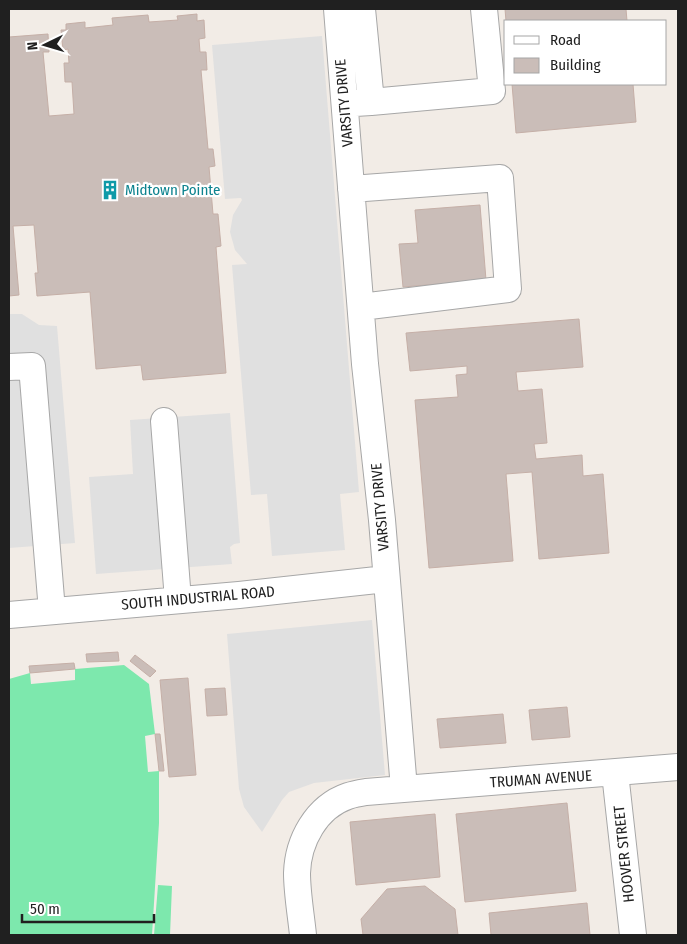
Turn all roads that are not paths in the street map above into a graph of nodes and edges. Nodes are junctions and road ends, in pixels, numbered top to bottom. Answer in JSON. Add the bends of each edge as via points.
{"nodes":[{"id":1,"x":337,"y":9,"type":"edge"},
{"id":2,"x":362,"y":9,"type":"edge"},
{"id":3,"x":484,"y":9,"type":"edge"},
{"id":4,"x":372,"y":102,"type":"junction"},
{"id":5,"x":344,"y":104,"type":"junction"},
{"id":6,"x":351,"y":189,"type":"junction"},
{"id":7,"x":361,"y":307,"type":"junction"},
{"id":8,"x":9,"y":367,"type":"edge"},
{"id":9,"x":164,"y":421,"type":"dead end"},
{"id":10,"x":386,"y":579,"type":"junction"},
{"id":11,"x":178,"y":600,"type":"junction"},
{"id":12,"x":52,"y":611,"type":"junction"},
{"id":13,"x":9,"y":615,"type":"edge"},
{"id":14,"x":678,"y":767,"type":"edge"},
{"id":15,"x":616,"y":773,"type":"junction"},
{"id":16,"x":404,"y":789,"type":"junction"},
{"id":17,"x":297,"y":874,"type":"junction"},
{"id":18,"x":291,"y":935,"type":"edge"},
{"id":19,"x":303,"y":935,"type":"edge"},
{"id":20,"x":315,"y":935,"type":"edge"},
{"id":21,"x":633,"y":935,"type":"edge"}],
"edges":[{"from":1,"to":5,"type":"street","name":"VARSITY DRIVE"},
{"from":2,"to":4,"type":"street"},
{"from":3,"to":4,"type":"street","via":[[492,91]]},
{"from":4,"to":5,"type":"street"},
{"from":5,"to":6,"type":"street","name":"VARSITY DRIVE"},
{"from":6,"to":7,"type":"street","name":"VARSITY DRIVE"},
{"from":6,"to":7,"type":"street","via":[[500,178],[508,289]]},
{"from":7,"to":10,"type":"street","name":"VARSITY DRIVE"},
{"from":8,"to":12,"type":"street","via":[[32,366]]},
{"from":9,"to":11,"type":"street"},
{"from":10,"to":11,"type":"street","name":"SOUTH INDUSTRIAL ROAD"},
{"from":10,"to":16,"type":"street","name":"VARSITY DRIVE"},
{"from":11,"to":12,"type":"street","name":"SOUTH INDUSTRIAL ROAD"},
{"from":12,"to":13,"type":"street","name":"SOUTH INDUSTRIAL ROAD"},
{"from":14,"to":15,"type":"street","name":"TRUMAN AVENUE"},
{"from":15,"to":16,"type":"street","name":"TRUMAN AVENUE"},
{"from":15,"to":21,"type":"street","name":"HOOVER STREET"},
{"from":16,"to":17,"type":"street","via":[[366,792],[346,797],[326,808],[309,829],[300,851]]},
{"from":17,"to":18,"type":"street","via":[[289,919]]},
{"from":17,"to":19,"type":"street"},
{"from":17,"to":20,"type":"street","via":[[313,916]]}]}
